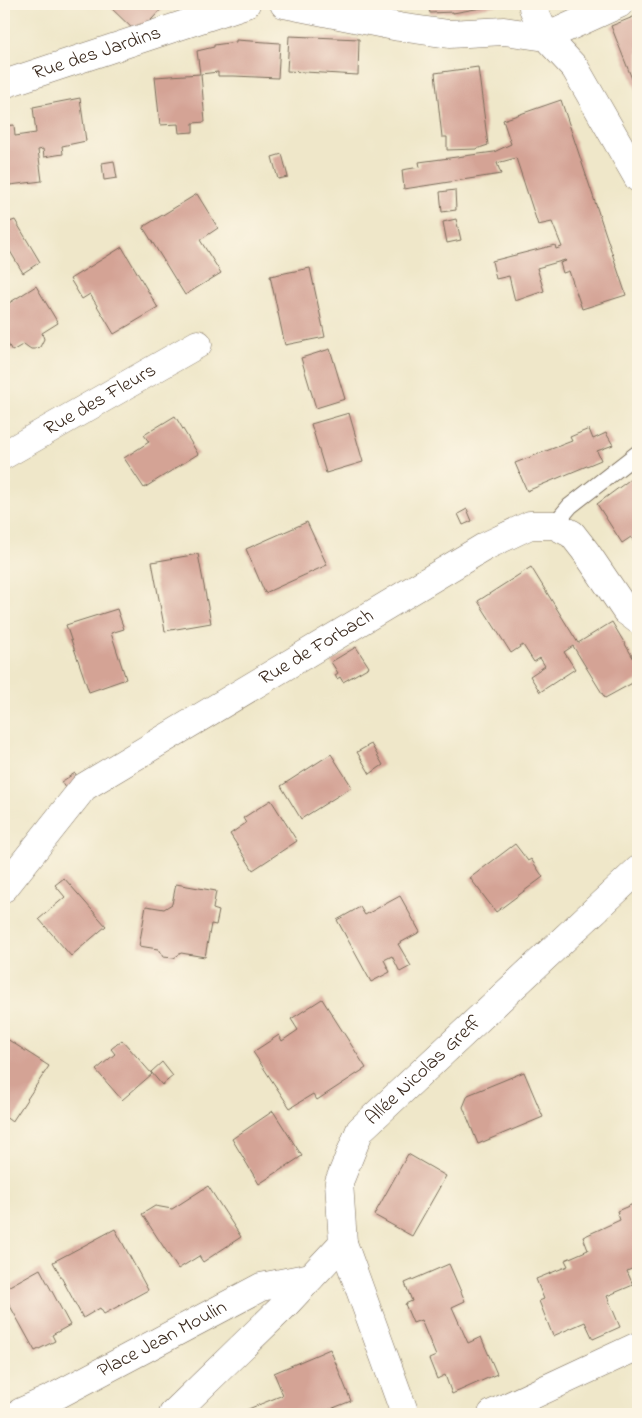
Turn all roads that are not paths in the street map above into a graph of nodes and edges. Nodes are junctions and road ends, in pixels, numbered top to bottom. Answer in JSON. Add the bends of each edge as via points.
{"nodes":[{"id":1,"x":246,"y":4,"type":"edge"},
{"id":2,"x":284,"y":4,"type":"edge"},
{"id":3,"x":533,"y":4,"type":"edge"},
{"id":4,"x":619,"y":4,"type":"edge"},
{"id":5,"x":546,"y":37,"type":"junction"},
{"id":6,"x":4,"y":84,"type":"edge"},
{"id":7,"x":638,"y":178,"type":"edge"},
{"id":8,"x":198,"y":344,"type":"dead end"},
{"id":9,"x":638,"y":453,"type":"edge"},
{"id":10,"x":4,"y":455,"type":"edge"},
{"id":11,"x":554,"y":525,"type":"junction"},
{"id":12,"x":638,"y":620,"type":"edge"},
{"id":13,"x":638,"y":870,"type":"edge"},
{"id":14,"x":4,"y":888,"type":"edge"},
{"id":15,"x":343,"y":1243,"type":"junction"},
{"id":16,"x":311,"y":1277,"type":"junction"},
{"id":17,"x":638,"y":1346,"type":"edge"},
{"id":18,"x":21,"y":1414,"type":"edge"},
{"id":19,"x":173,"y":1414,"type":"edge"},
{"id":20,"x":405,"y":1414,"type":"edge"},
{"id":21,"x":492,"y":1414,"type":"edge"}],
"edges":[{"from":1,"to":6,"type":"street","name":"Rue des Jardins"},
{"from":2,"to":5,"type":"street","via":[[449,34],[504,31]]},
{"from":3,"to":5,"type":"street"},
{"from":4,"to":5,"type":"street"},
{"from":5,"to":7,"type":"street","via":[[575,68]]},
{"from":8,"to":10,"type":"street","name":"Rue des Fleurs"},
{"from":9,"to":11,"type":"lane","via":[[570,506]]},
{"from":11,"to":12,"type":"street","via":[[572,534],[626,611]]},
{"from":11,"to":14,"type":"street","name":"Rue de Forbach","via":[[530,525],[486,546],[84,787]]},
{"from":13,"to":15,"type":"street","name":"Allée Nicolas Greff","via":[[360,1130],[339,1182]]},
{"from":15,"to":16,"type":"street"},
{"from":15,"to":20,"type":"street","name":"Allée Nicolas Greff"},
{"from":16,"to":18,"type":"street","name":"Place Jean Moulin","via":[[261,1287]]},
{"from":16,"to":19,"type":"street"},
{"from":17,"to":21,"type":"street"}]}
